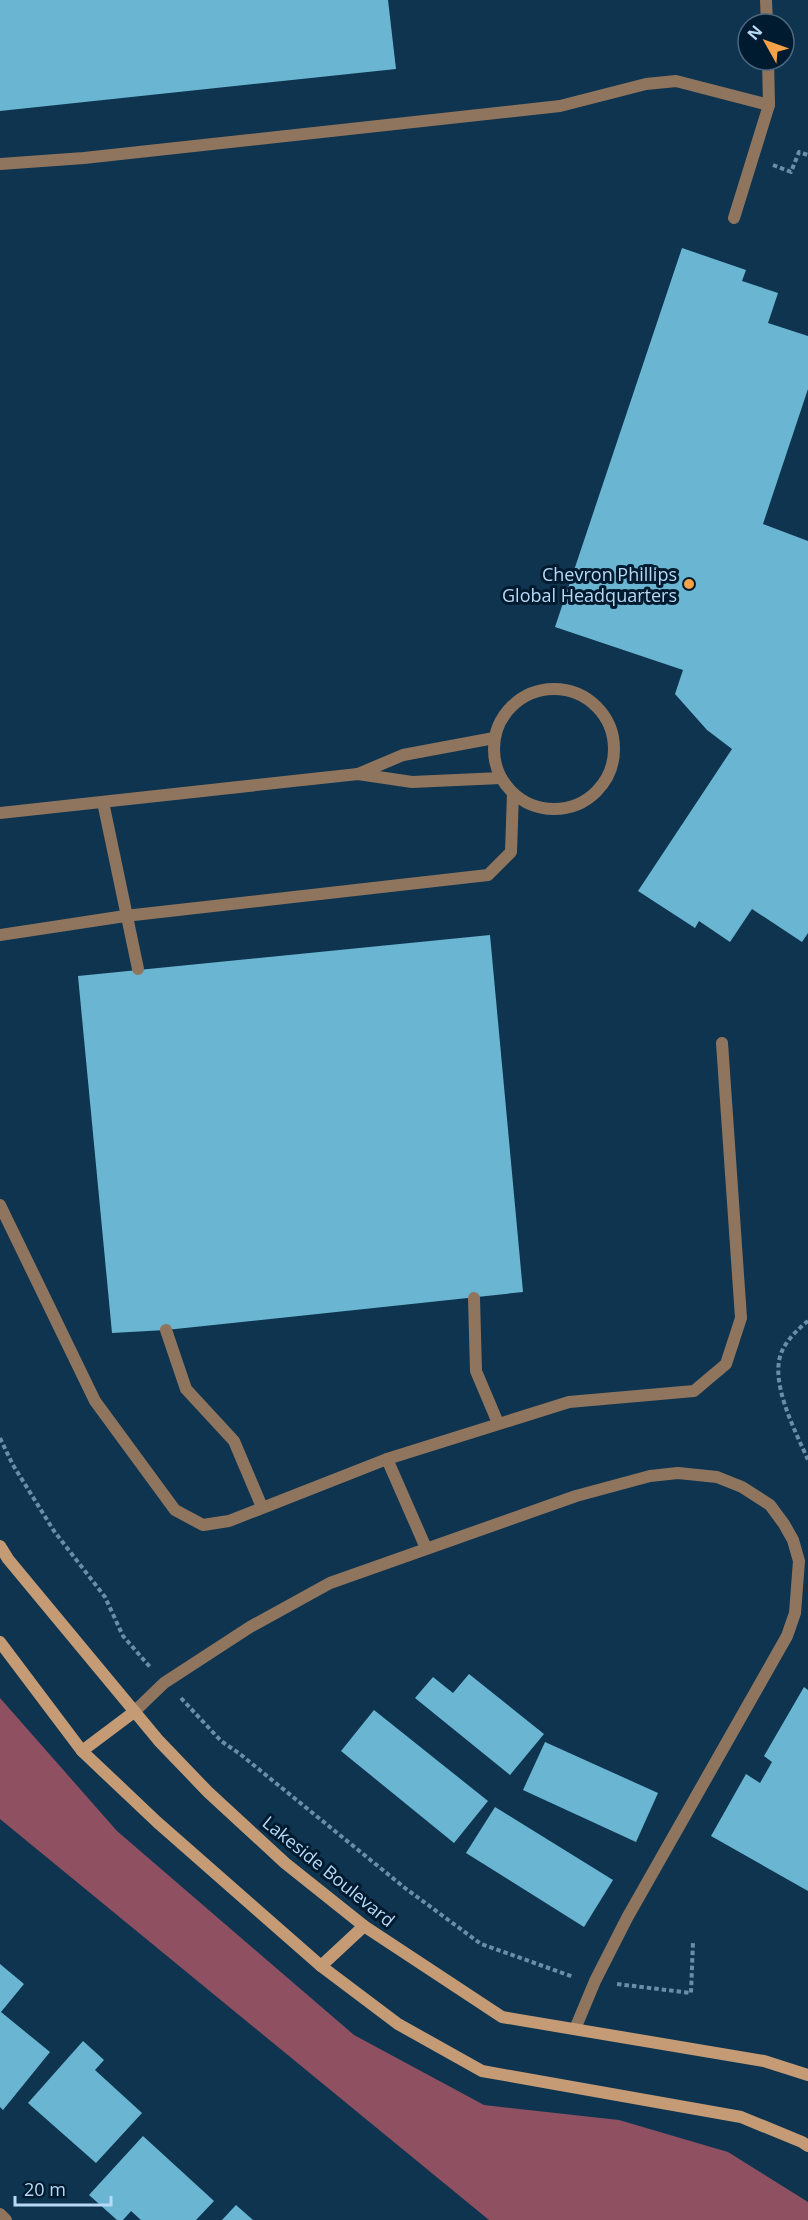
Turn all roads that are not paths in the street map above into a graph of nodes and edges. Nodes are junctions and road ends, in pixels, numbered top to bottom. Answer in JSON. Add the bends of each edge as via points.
{"nodes":[{"id":1,"x":768,"y":72,"type":"edge"},
{"id":2,"x":769,"y":105,"type":"junction"},
{"id":3,"x":0,"y":164,"type":"edge"},
{"id":4,"x":734,"y":218,"type":"dead end"},
{"id":5,"x":494,"y":738,"type":"junction"},
{"id":6,"x":358,"y":774,"type":"junction"},
{"id":7,"x":501,"y":778,"type":"junction"},
{"id":8,"x":513,"y":793,"type":"junction"},
{"id":9,"x":103,"y":802,"type":"junction"},
{"id":10,"x":0,"y":813,"type":"edge"},
{"id":11,"x":125,"y":916,"type":"junction"},
{"id":12,"x":0,"y":935,"type":"edge"},
{"id":13,"x":138,"y":969,"type":"dead end"},
{"id":14,"x":722,"y":1043,"type":"dead end"},
{"id":15,"x":0,"y":1205,"type":"edge"},
{"id":16,"x":474,"y":1298,"type":"dead end"},
{"id":17,"x":166,"y":1330,"type":"dead end"},
{"id":18,"x":498,"y":1423,"type":"junction"},
{"id":19,"x":387,"y":1459,"type":"junction"},
{"id":20,"x":262,"y":1507,"type":"junction"},
{"id":21,"x":0,"y":1546,"type":"edge"},
{"id":22,"x":426,"y":1548,"type":"junction"},
{"id":23,"x":0,"y":1642,"type":"edge"},
{"id":24,"x":134,"y":1712,"type":"junction"},
{"id":25,"x":82,"y":1751,"type":"junction"},
{"id":26,"x":364,"y":1926,"type":"junction"},
{"id":27,"x":321,"y":1966,"type":"junction"},
{"id":28,"x":575,"y":2029,"type":"junction"},
{"id":29,"x":808,"y":2075,"type":"edge"},
{"id":30,"x":808,"y":2146,"type":"edge"},
{"id":31,"x":0,"y":2214,"type":"edge"},
{"id":32,"x":6,"y":2220,"type":"edge"}],
"edges":[{"from":1,"to":2,"type":"street"},
{"from":2,"to":3,"type":"street","via":[[676,81],[646,84],[560,106]]},
{"from":2,"to":4,"type":"street"},
{"from":5,"to":6,"type":"street","via":[[403,755]]},
{"from":5,"to":7,"type":"street","via":[[493,752]]},
{"from":5,"to":8,"type":"street","via":[[513,705],[530,694],[549,689],[569,691],[587,699],[601,712],[610,730],[614,749],[610,769],[601,786],[586,800],[548,809],[529,804]]},
{"from":6,"to":7,"type":"street","via":[[412,782]]},
{"from":6,"to":9,"type":"street"},
{"from":7,"to":8,"type":"street"},
{"from":8,"to":11,"type":"street","via":[[511,852],[488,875]]},
{"from":9,"to":10,"type":"street"},
{"from":9,"to":11,"type":"street"},
{"from":11,"to":12,"type":"street"},
{"from":11,"to":13,"type":"street"},
{"from":14,"to":18,"type":"street","via":[[741,1318],[726,1364],[694,1391],[569,1402]]},
{"from":15,"to":20,"type":"street","via":[[95,1401],[175,1510],[203,1525],[229,1521]]},
{"from":16,"to":18,"type":"street","via":[[476,1371]]},
{"from":17,"to":20,"type":"street","via":[[186,1389],[234,1441]]},
{"from":18,"to":19,"type":"street"},
{"from":19,"to":20,"type":"street"},
{"from":19,"to":22,"type":"street"},
{"from":21,"to":24,"type":"street","name":"Lakeside Boulevard"},
{"from":22,"to":24,"type":"street","via":[[330,1583],[250,1627],[164,1683]]},
{"from":22,"to":28,"type":"street","via":[[576,1496],[650,1476],[678,1473],[717,1477],[758,1495],[793,1540],[799,1582],[788,1635],[702,1783],[595,1981]]},
{"from":23,"to":25,"type":"street"},
{"from":24,"to":25,"type":"street"},
{"from":24,"to":26,"type":"street","name":"Lakeside Boulevard","via":[[208,1792],[285,1863]]},
{"from":25,"to":27,"type":"street"},
{"from":26,"to":27,"type":"street"},
{"from":26,"to":28,"type":"street","name":"Lakeside Boulevard","via":[[502,2017]]},
{"from":27,"to":30,"type":"street","via":[[398,2024],[482,2071],[741,2117]]},
{"from":28,"to":29,"type":"street","name":"Lakeside Boulevard","via":[[764,2061]]},
{"from":31,"to":32,"type":"street"}]}
